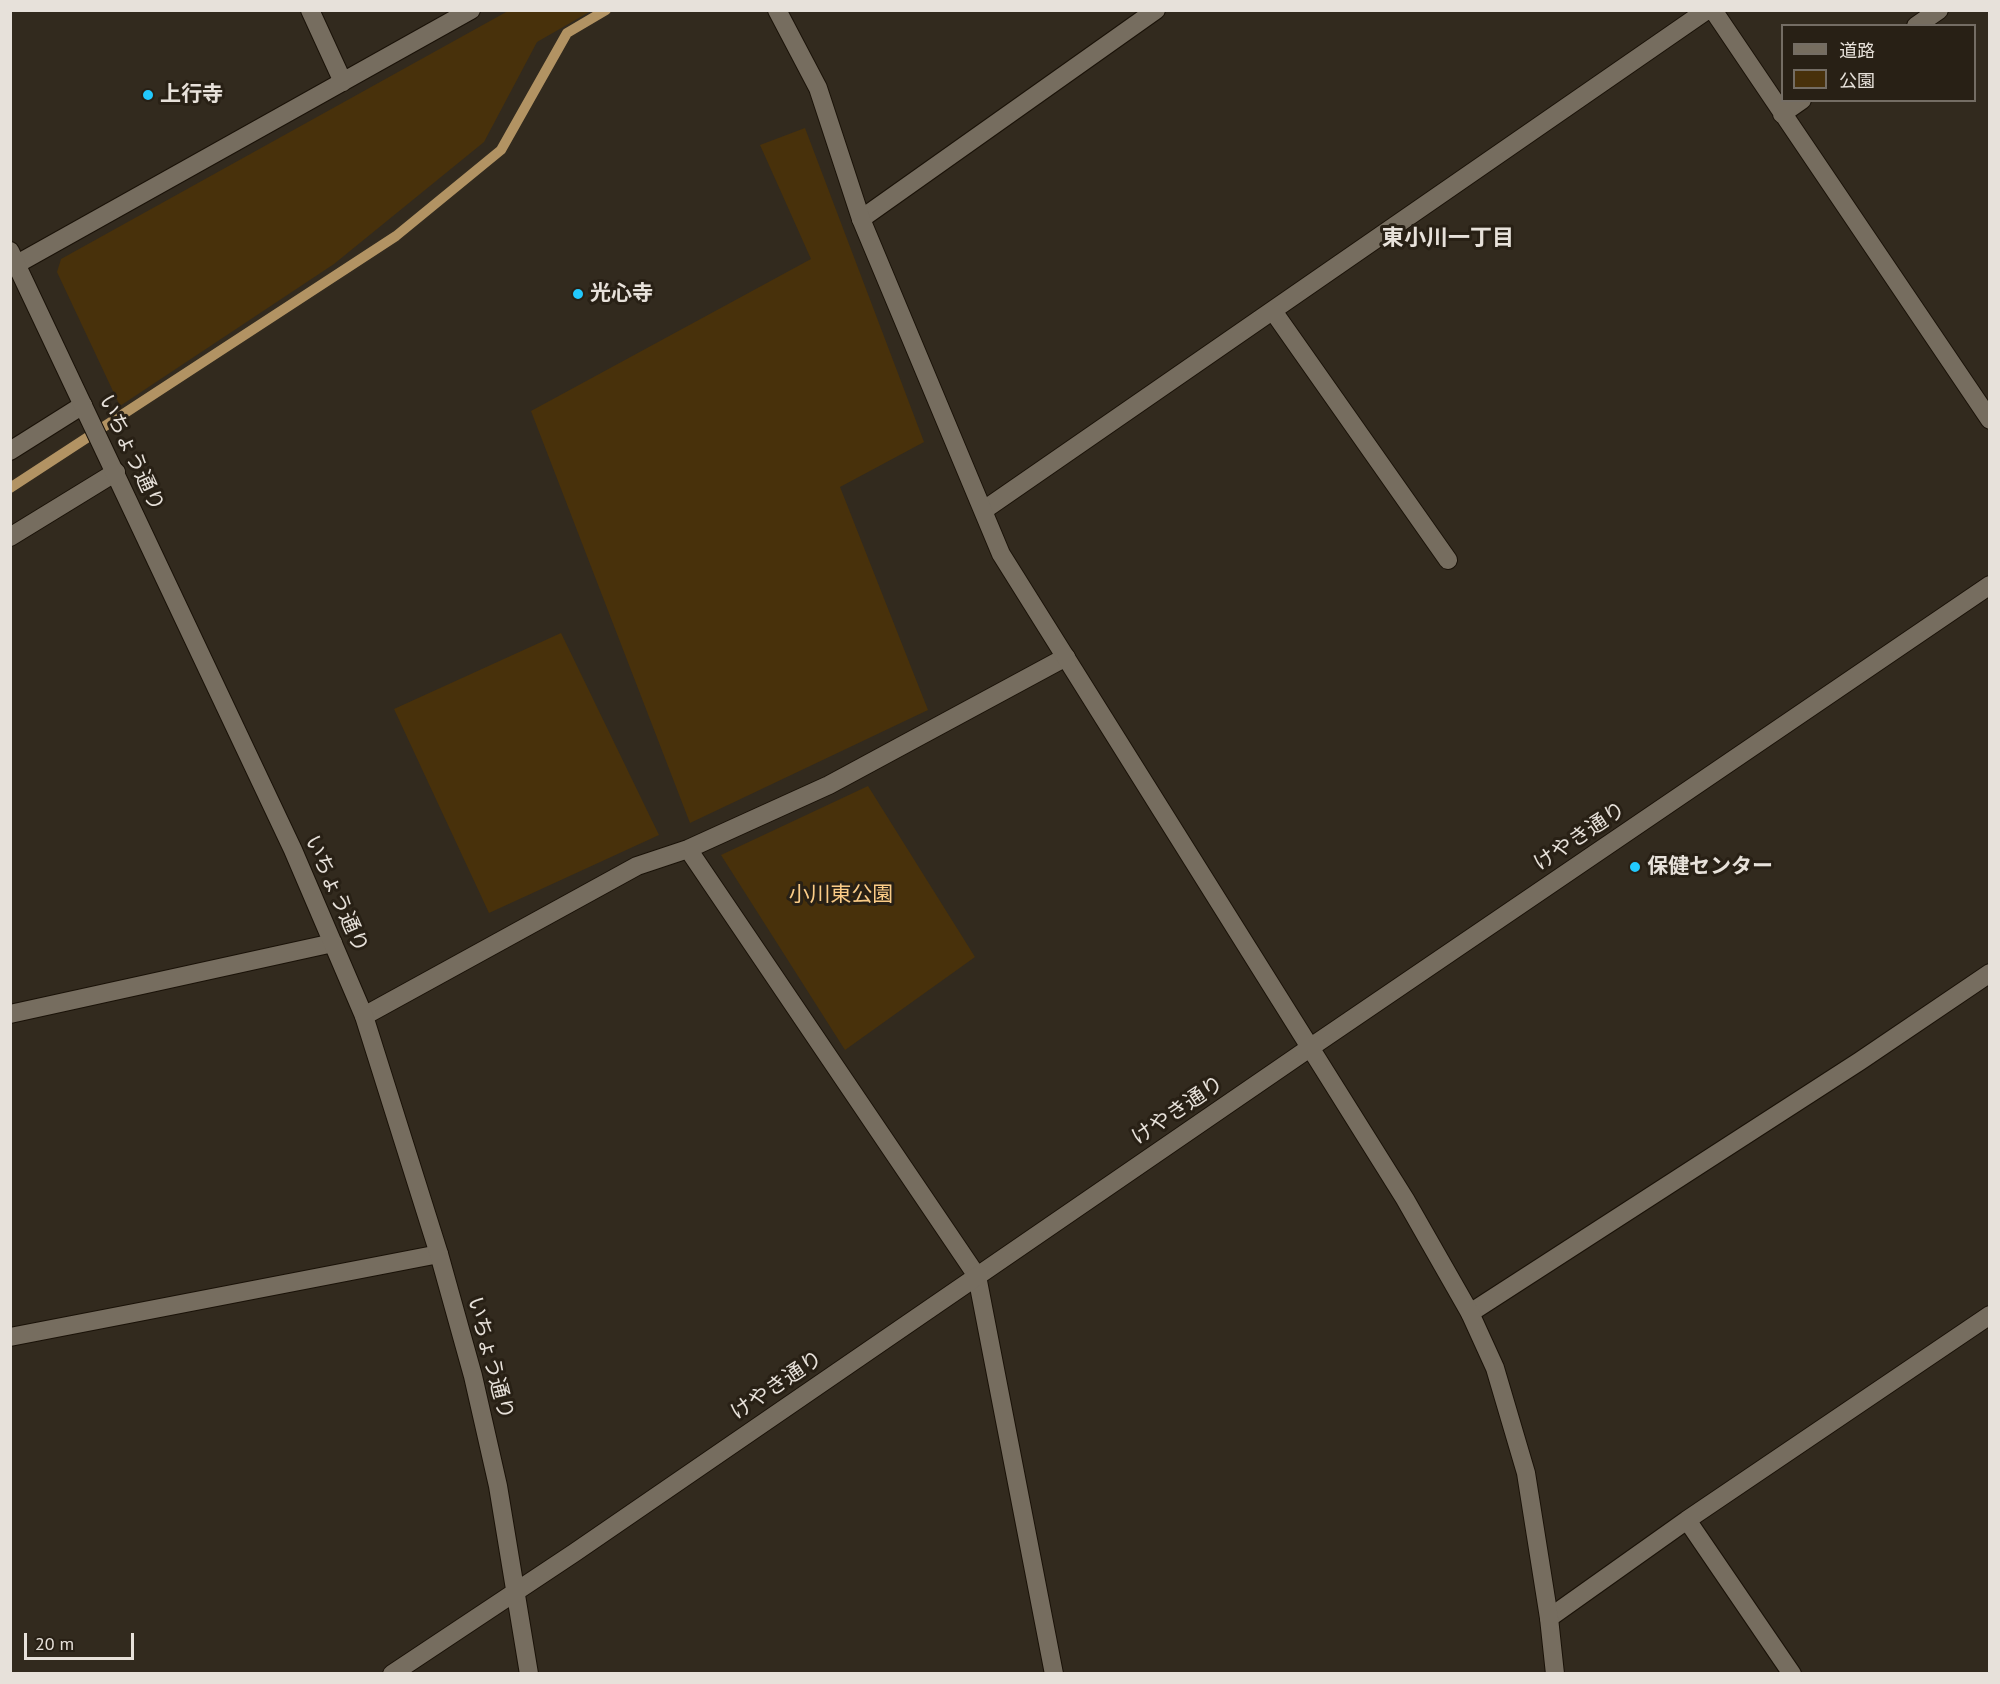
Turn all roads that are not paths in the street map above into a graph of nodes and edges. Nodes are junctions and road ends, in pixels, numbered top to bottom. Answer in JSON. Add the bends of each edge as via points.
{"nodes":[{"id":1,"x":310,"y":10,"type":"edge"},
{"id":2,"x":471,"y":10,"type":"edge"},
{"id":3,"x":777,"y":10,"type":"edge"},
{"id":4,"x":1155,"y":10,"type":"edge"},
{"id":5,"x":1707,"y":10,"type":"edge"},
{"id":6,"x":1713,"y":10,"type":"edge"},
{"id":7,"x":1939,"y":10,"type":"edge"},
{"id":8,"x":1919,"y":24,"type":"edge"},
{"id":9,"x":343,"y":82,"type":"junction"},
{"id":10,"x":1799,"y":102,"type":"edge"},
{"id":11,"x":1782,"y":114,"type":"junction"},
{"id":12,"x":861,"y":219,"type":"junction"},
{"id":13,"x":14,"y":257,"type":"edge"},
{"id":14,"x":1272,"y":310,"type":"junction"},
{"id":15,"x":86,"y":411,"type":"junction"},
{"id":16,"x":1989,"y":420,"type":"edge"},
{"id":17,"x":10,"y":450,"type":"edge"},
{"id":18,"x":113,"y":468,"type":"junction"},
{"id":19,"x":984,"y":510,"type":"junction"},
{"id":20,"x":10,"y":537,"type":"edge"},
{"id":21,"x":1449,"y":560,"type":"dead end"},
{"id":22,"x":1989,"y":585,"type":"edge"},
{"id":23,"x":1066,"y":657,"type":"junction"},
{"id":24,"x":688,"y":849,"type":"junction"},
{"id":25,"x":333,"y":943,"type":"junction"},
{"id":26,"x":1989,"y":973,"type":"edge"},
{"id":27,"x":10,"y":1014,"type":"edge"},
{"id":28,"x":364,"y":1016,"type":"junction"},
{"id":29,"x":1311,"y":1047,"type":"junction"},
{"id":30,"x":439,"y":1254,"type":"junction"},
{"id":31,"x":976,"y":1276,"type":"junction"},
{"id":32,"x":1470,"y":1313,"type":"junction"},
{"id":33,"x":1987,"y":1322,"type":"edge"},
{"id":34,"x":10,"y":1337,"type":"edge"},
{"id":35,"x":1687,"y":1520,"type":"junction"},
{"id":36,"x":516,"y":1592,"type":"junction"},
{"id":37,"x":1549,"y":1618,"type":"junction"},
{"id":38,"x":392,"y":1674,"type":"edge"},
{"id":39,"x":529,"y":1674,"type":"edge"},
{"id":40,"x":1054,"y":1674,"type":"edge"},
{"id":41,"x":1555,"y":1674,"type":"edge"},
{"id":42,"x":1792,"y":1674,"type":"edge"}],
"edges":[{"from":1,"to":9,"type":"street"},
{"from":2,"to":9,"type":"street"},
{"from":3,"to":12,"type":"street","via":[[818,88]]},
{"from":4,"to":12,"type":"street"},
{"from":5,"to":14,"type":"street"},
{"from":6,"to":11,"type":"street"},
{"from":7,"to":8,"type":"street"},
{"from":9,"to":13,"type":"street"},
{"from":10,"to":11,"type":"street"},
{"from":11,"to":16,"type":"street"},
{"from":12,"to":19,"type":"street"},
{"from":13,"to":15,"type":"street","name":"いちょう通り"},
{"from":14,"to":19,"type":"street"},
{"from":14,"to":21,"type":"street"},
{"from":15,"to":17,"type":"street"},
{"from":15,"to":18,"type":"street","name":"いちょう通り"},
{"from":18,"to":20,"type":"street"},
{"from":18,"to":25,"type":"street","name":"いちょう通り"},
{"from":19,"to":23,"type":"street","via":[[1001,554]]},
{"from":22,"to":29,"type":"street","name":"けやき通り"},
{"from":23,"to":24,"type":"street","via":[[829,785]]},
{"from":23,"to":29,"type":"street"},
{"from":24,"to":28,"type":"street","via":[[637,866]]},
{"from":24,"to":31,"type":"street"},
{"from":25,"to":27,"type":"street"},
{"from":25,"to":28,"type":"street","name":"いちょう通り"},
{"from":26,"to":32,"type":"street"},
{"from":28,"to":30,"type":"street","name":"いちょう通り"},
{"from":29,"to":31,"type":"street","name":"けやき通り"},
{"from":29,"to":32,"type":"street"},
{"from":30,"to":34,"type":"street"},
{"from":30,"to":36,"type":"street","name":"いちょう通り","via":[[473,1376],[498,1486]]},
{"from":31,"to":36,"type":"street","name":"けやき通り"},
{"from":31,"to":40,"type":"street"},
{"from":32,"to":37,"type":"street","via":[[1496,1368],[1526,1473]]},
{"from":33,"to":35,"type":"street"},
{"from":35,"to":37,"type":"street"},
{"from":35,"to":42,"type":"street"},
{"from":36,"to":38,"type":"street","name":"けやき通り"},
{"from":36,"to":39,"type":"street","name":"いちょう通り"},
{"from":37,"to":41,"type":"street"}]}
